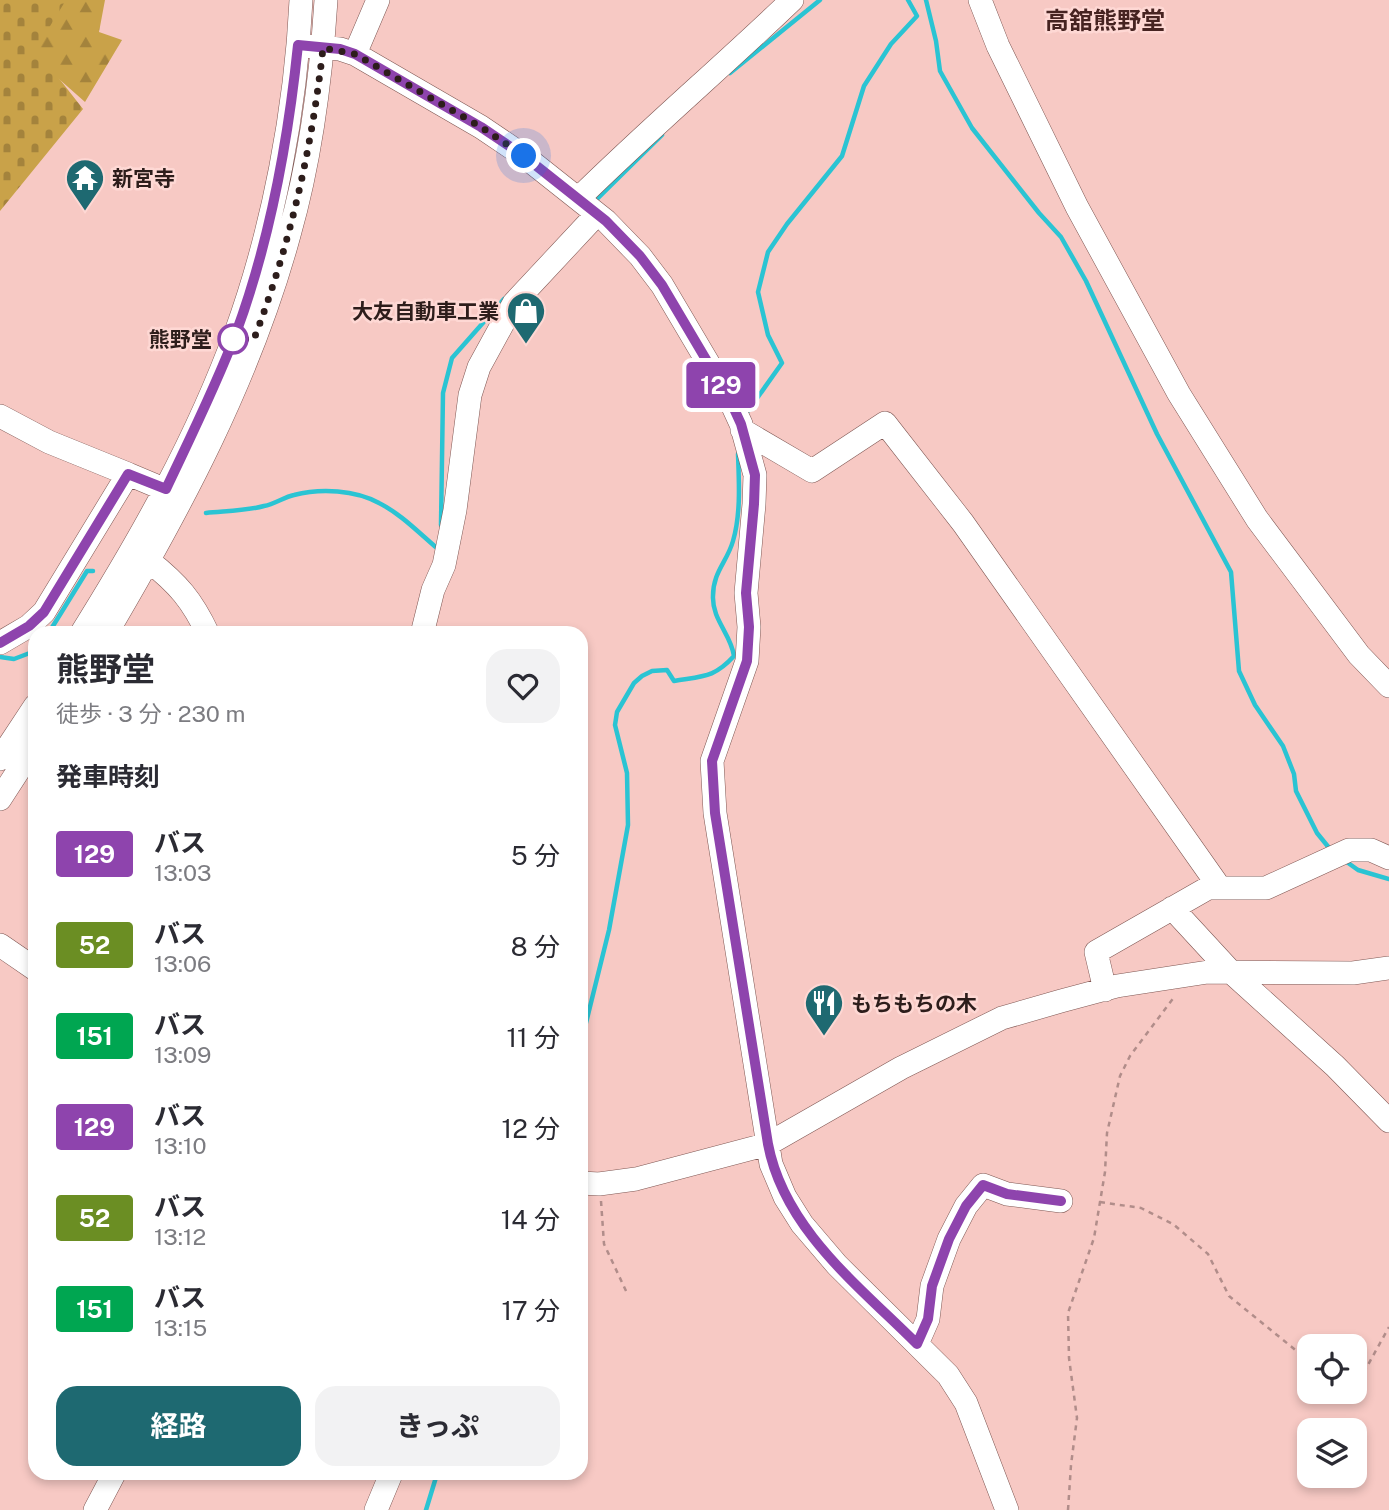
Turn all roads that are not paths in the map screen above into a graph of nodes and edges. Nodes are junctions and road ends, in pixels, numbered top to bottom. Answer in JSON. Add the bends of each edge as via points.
{"nodes":[{"id":1,"x":301,"y":0,"type":"edge"},
{"id":2,"x":326,"y":0,"type":"edge"},
{"id":3,"x":378,"y":0,"type":"edge"},
{"id":4,"x":792,"y":0,"type":"edge"},
{"id":5,"x":980,"y":0,"type":"edge"},
{"id":6,"x":298,"y":45,"type":"junction"},
{"id":7,"x":323,"y":48,"type":"junction"},
{"id":8,"x":355,"y":54,"type":"junction"},
{"id":9,"x":589,"y":206,"type":"junction"},
{"id":10,"x":0,"y":416,"type":"edge"},
{"id":11,"x":742,"y":430,"type":"junction"},
{"id":12,"x":128,"y":474,"type":"junction"},
{"id":13,"x":166,"y":489,"type":"junction"},
{"id":14,"x":149,"y":561,"type":"junction"},
{"id":15,"x":29,"y":626,"type":"edge"},
{"id":16,"x":86,"y":626,"type":"edge"},
{"id":17,"x":111,"y":626,"type":"edge"},
{"id":18,"x":204,"y":626,"type":"edge"},
{"id":19,"x":424,"y":626,"type":"edge"},
{"id":20,"x":28,"y":627,"type":"edge"},
{"id":21,"x":0,"y":643,"type":"edge"},
{"id":22,"x":1389,"y":686,"type":"edge"},
{"id":23,"x":28,"y":717,"type":"edge"},
{"id":24,"x":28,"y":756,"type":"edge"},
{"id":25,"x":0,"y":759,"type":"edge"},
{"id":26,"x":0,"y":799,"type":"edge"},
{"id":27,"x":1389,"y":858,"type":"edge"},
{"id":28,"x":1220,"y":888,"type":"junction"},
{"id":29,"x":1172,"y":908,"type":"junction"},
{"id":30,"x":0,"y":945,"type":"edge"},
{"id":31,"x":28,"y":964,"type":"edge"},
{"id":32,"x":1389,"y":968,"type":"edge"},
{"id":33,"x":1231,"y":972,"type":"junction"},
{"id":34,"x":1105,"y":989,"type":"junction"},
{"id":35,"x":1389,"y":1121,"type":"edge"},
{"id":36,"x":768,"y":1144,"type":"junction"},
{"id":37,"x":590,"y":1183,"type":"edge"},
{"id":38,"x":1061,"y":1201,"type":"dead end"},
{"id":39,"x":917,"y":1344,"type":"junction"},
{"id":40,"x":111,"y":1480,"type":"edge"},
{"id":41,"x":388,"y":1480,"type":"edge"},
{"id":42,"x":95,"y":1510,"type":"edge"},
{"id":43,"x":376,"y":1510,"type":"edge"},
{"id":44,"x":1007,"y":1510,"type":"edge"}],
"edges":[{"from":1,"to":6,"type":"street"},
{"from":2,"to":7,"type":"street"},
{"from":3,"to":8,"type":"street"},
{"from":4,"to":9,"type":"street","via":[[628,149]]},
{"from":5,"to":22,"type":"street","via":[[1077,207],[1179,394],[1257,519],[1359,655]]},
{"from":6,"to":7,"type":"street"},
{"from":6,"to":13,"type":"street","via":[[284,150],[255,272],[236,332]]},
{"from":7,"to":8,"type":"street"},
{"from":7,"to":14,"type":"street","via":[[307,158],[289,236],[262,320],[214,436]]},
{"from":8,"to":9,"type":"street","via":[[481,127]]},
{"from":9,"to":11,"type":"street","via":[[640,256],[662,285],[730,400]]},
{"from":9,"to":19,"type":"street","via":[[514,303],[479,367],[470,395],[444,565]]},
{"from":10,"to":12,"type":"street"},
{"from":11,"to":28,"type":"street","via":[[813,471],[885,423],[963,523]]},
{"from":11,"to":36,"type":"street","via":[[755,475],[746,593],[747,661],[712,761],[718,838]]},
{"from":12,"to":13,"type":"street"},
{"from":12,"to":15,"type":"street","via":[[44,612]]},
{"from":13,"to":16,"type":"street"},
{"from":14,"to":17,"type":"street"},
{"from":14,"to":18,"type":"street","via":[[182,589]]},
{"from":20,"to":21,"type":"street"},
{"from":23,"to":25,"type":"street"},
{"from":24,"to":26,"type":"street"},
{"from":27,"to":28,"type":"street","via":[[1371,850],[1349,850],[1266,888]]},
{"from":28,"to":29,"type":"street","via":[[1208,888]]},
{"from":29,"to":33,"type":"street"},
{"from":29,"to":34,"type":"street","via":[[1096,951]]},
{"from":30,"to":31,"type":"street"},
{"from":32,"to":33,"type":"street","via":[[1353,974]]},
{"from":33,"to":34,"type":"street"},
{"from":33,"to":35,"type":"street"},
{"from":34,"to":36,"type":"street","via":[[1002,1018],[901,1068]]},
{"from":36,"to":37,"type":"street","via":[[636,1180]]},
{"from":36,"to":39,"type":"street","via":[[785,1197],[802,1224],[836,1265]]},
{"from":38,"to":39,"type":"street","via":[[1007,1194],[983,1185],[949,1239]]},
{"from":39,"to":44,"type":"street","via":[[948,1374],[967,1403]]},
{"from":40,"to":42,"type":"street"},
{"from":41,"to":43,"type":"street"}]}
